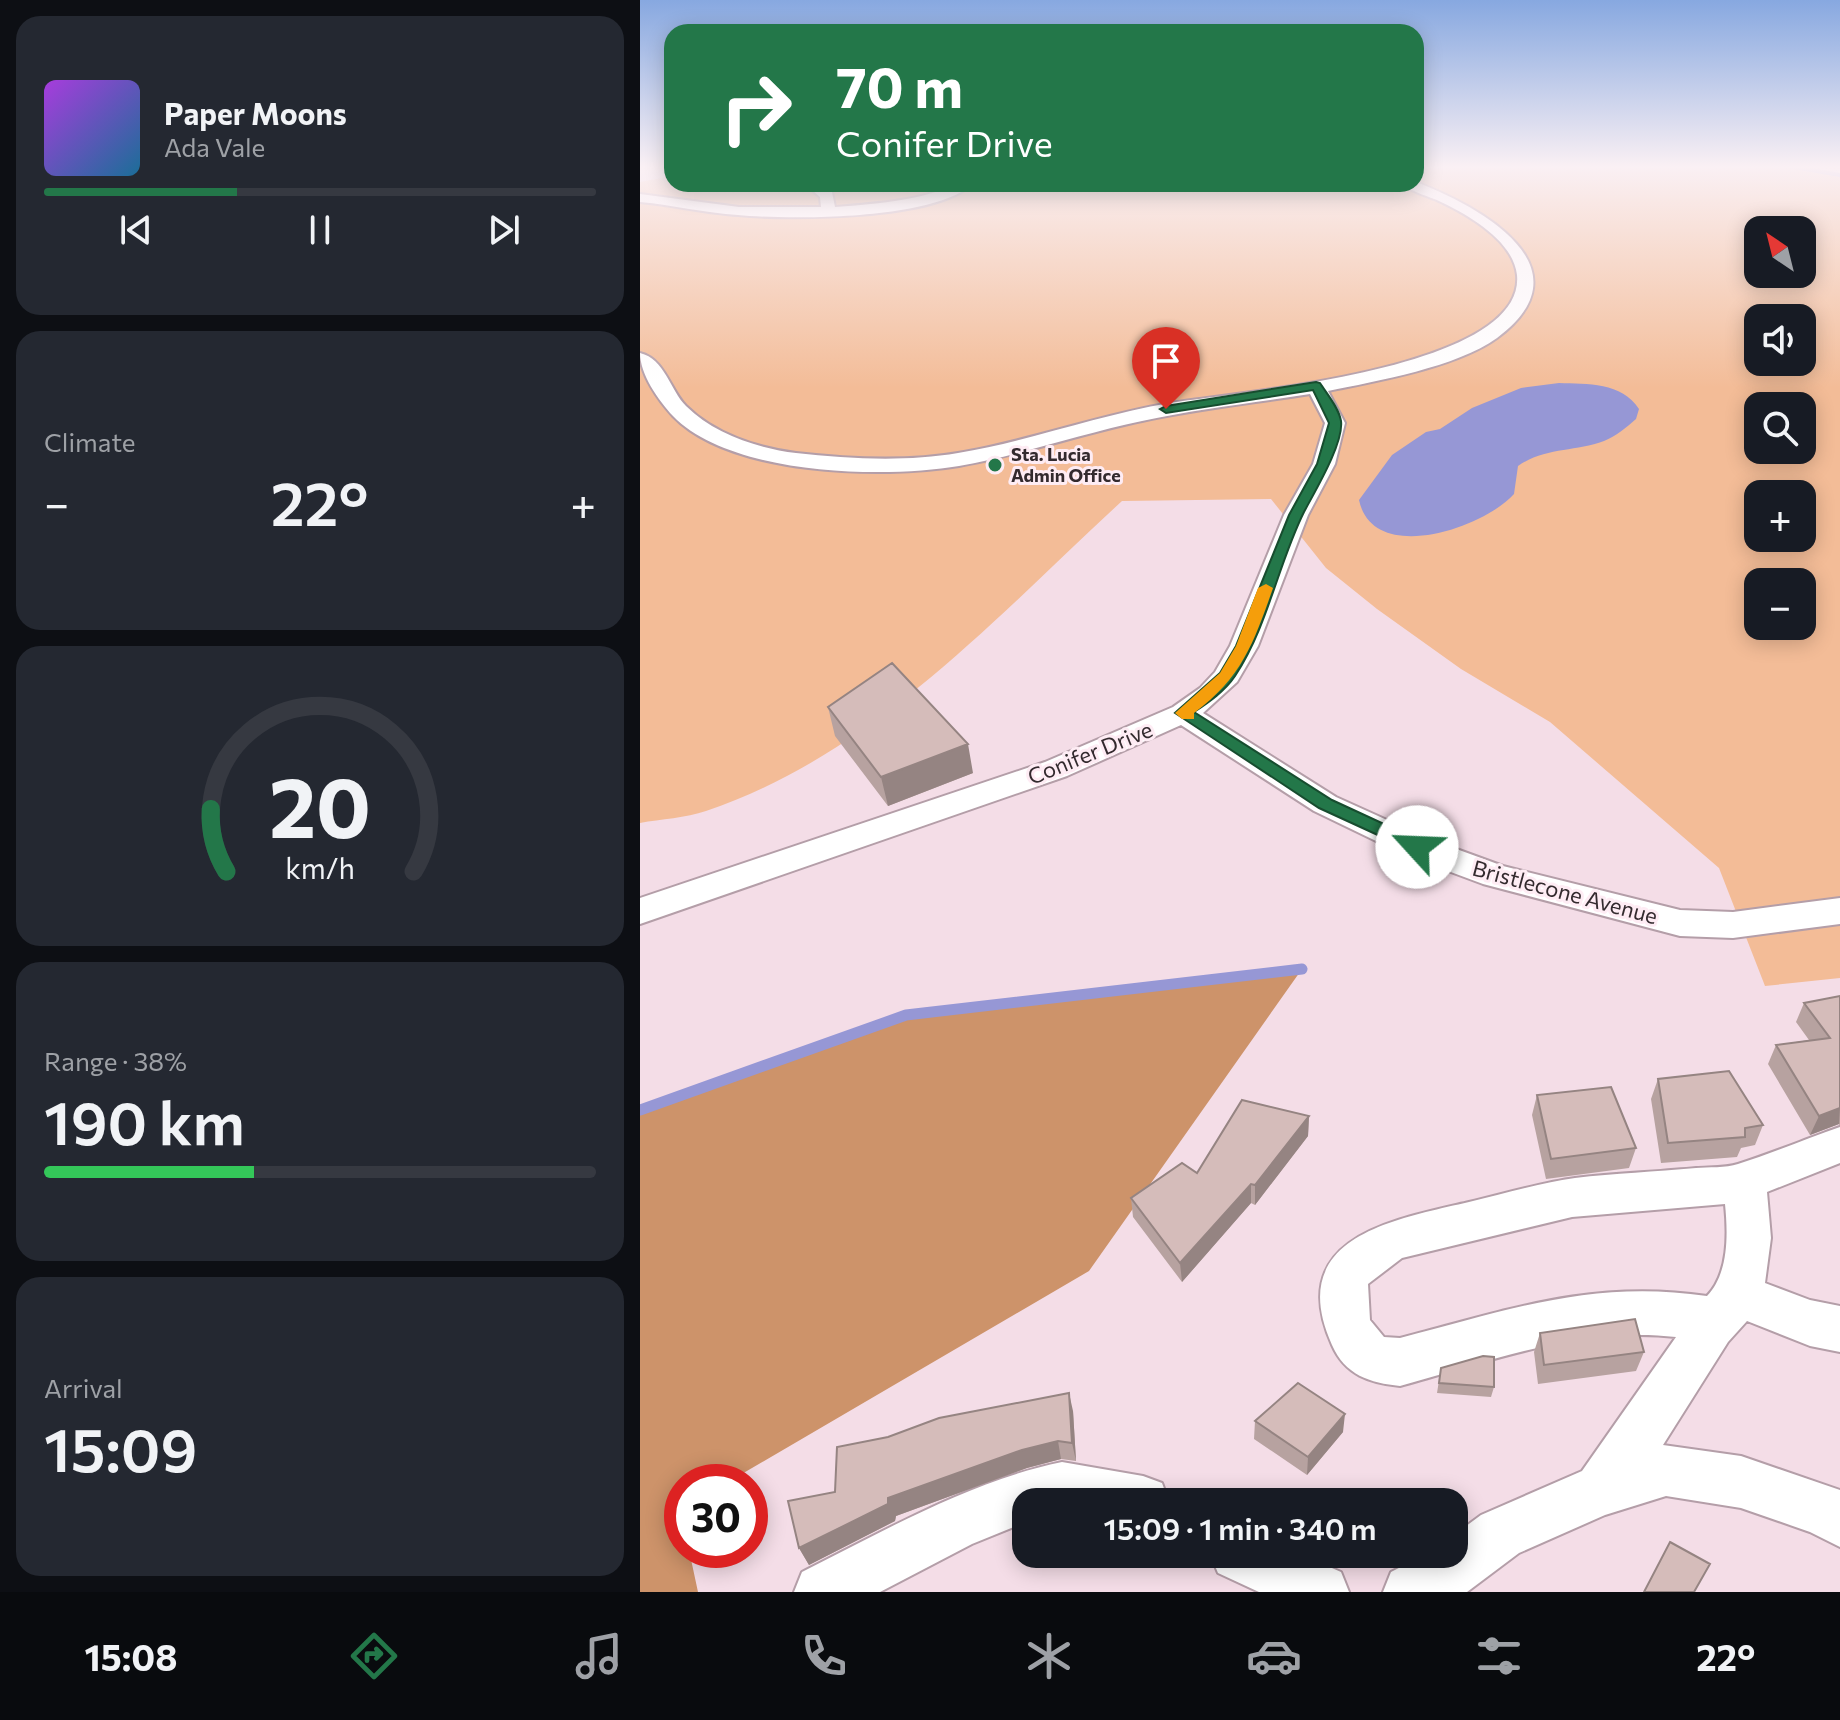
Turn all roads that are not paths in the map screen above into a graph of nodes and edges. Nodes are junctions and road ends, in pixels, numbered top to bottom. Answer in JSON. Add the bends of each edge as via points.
{"nodes":[{"id":1,"x":1504,"y":240,"type":"edge"},
{"id":2,"x":640,"y":359,"type":"edge"},
{"id":3,"x":1316,"y":386,"type":"junction"},
{"id":4,"x":1183,"y":713,"type":"junction"},
{"id":5,"x":640,"y":911,"type":"edge"},
{"id":6,"x":1840,"y":911,"type":"edge"},
{"id":7,"x":1840,"y":1145,"type":"edge"},
{"id":8,"x":1744,"y":1183,"type":"junction"},
{"id":9,"x":1726,"y":1308,"type":"junction"},
{"id":10,"x":1840,"y":1329,"type":"edge"},
{"id":11,"x":1601,"y":1490,"type":"junction"},
{"id":12,"x":1012,"y":1500,"type":"edge"},
{"id":13,"x":1840,"y":1520,"type":"edge"},
{"id":14,"x":1268,"y":1568,"type":"edge"},
{"id":15,"x":822,"y":1592,"type":"edge"},
{"id":16,"x":1321,"y":1592,"type":"edge"},
{"id":17,"x":1411,"y":1592,"type":"edge"}],
"edges":[{"from":1,"to":3,"type":"street","via":[[1526,281],[1518,311],[1507,324],[1454,354]]},
{"from":2,"to":3,"type":"street","via":[[658,375],[684,416],[714,438],[767,455],[828,463],[939,462],[1166,409]]},
{"from":3,"to":4,"type":"street","name":"Conifer Drive","via":[[1335,423],[1324,464],[1296,515],[1244,646],[1227,676]]},
{"from":4,"to":5,"type":"street","name":"Conifer Drive","via":[[1056,769]]},
{"from":4,"to":6,"type":"street","name":"Bristlecone Avenue","via":[[1325,804],[1495,876],[1680,923],[1733,925]]},
{"from":7,"to":8,"type":"street"},
{"from":8,"to":9,"type":"street","via":[[1747,1259]]},
{"from":8,"to":9,"type":"street","via":[[1572,1198],[1393,1240],[1367,1254],[1348,1275],[1340,1304],[1355,1341],[1375,1359],[1400,1362],[1579,1317]]},
{"from":9,"to":10,"type":"street"},
{"from":9,"to":11,"type":"street"},
{"from":11,"to":13,"type":"street","via":[[1666,1470],[1741,1482]]},
{"from":11,"to":17,"type":"street","via":[[1500,1534],[1456,1568]]},
{"from":12,"to":15,"type":"street"},
{"from":14,"to":16,"type":"street"}]}
